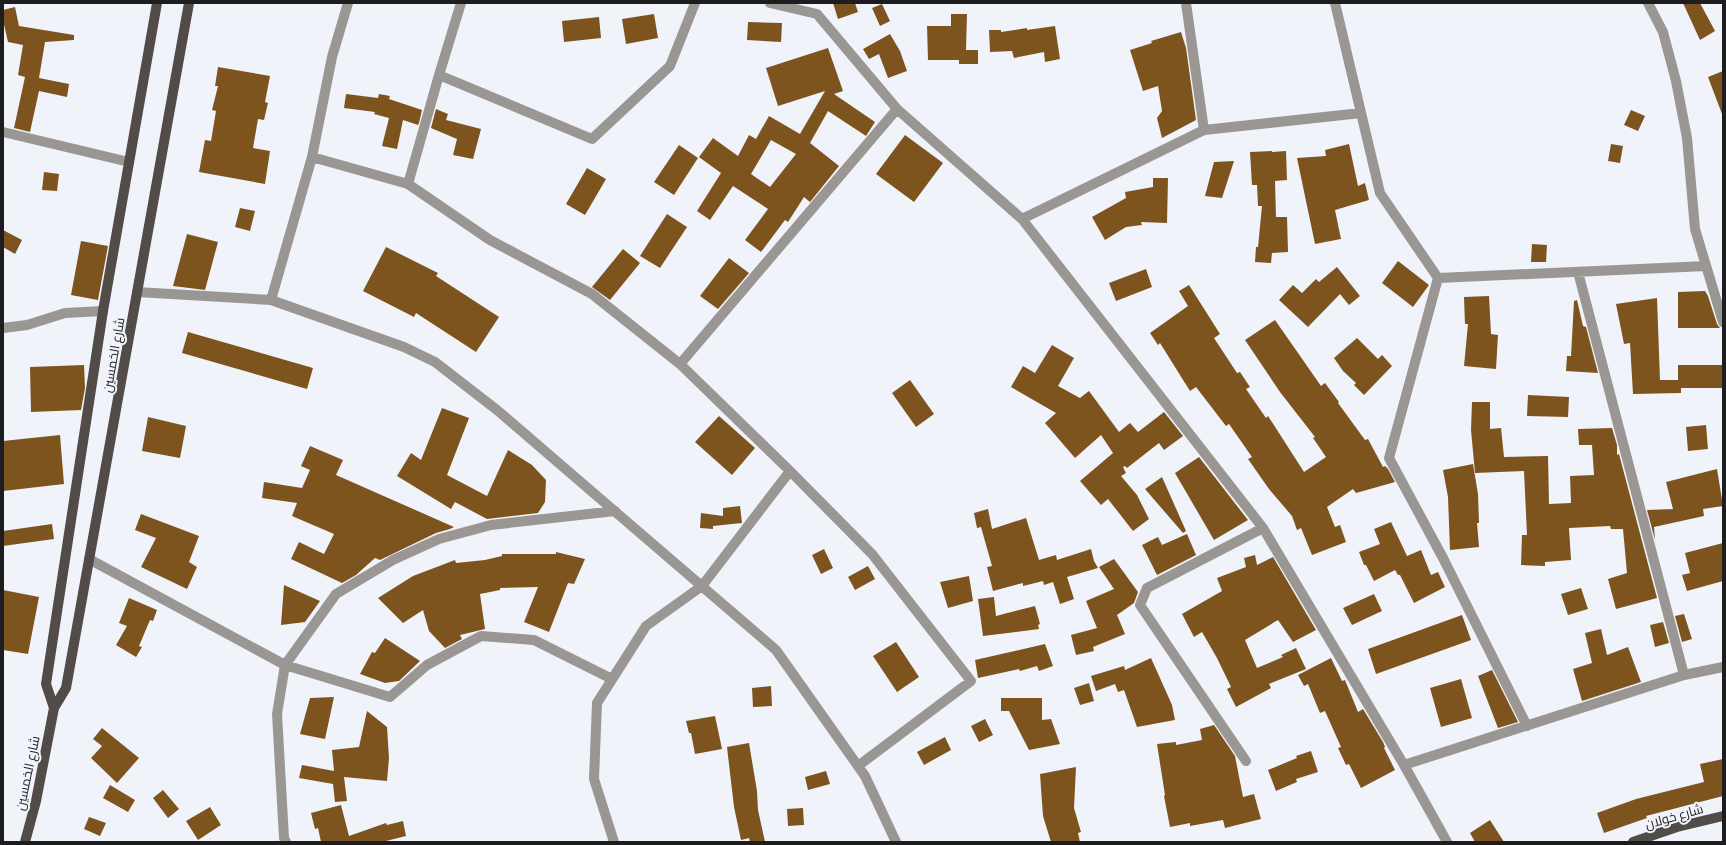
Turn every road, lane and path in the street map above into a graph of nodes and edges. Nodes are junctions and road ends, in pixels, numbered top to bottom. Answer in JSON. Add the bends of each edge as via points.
{"nodes":[{"id":1,"x":157,"y":3,"type":"edge"},
{"id":2,"x":189,"y":3,"type":"edge"},
{"id":3,"x":348,"y":3,"type":"edge"},
{"id":4,"x":461,"y":3,"type":"edge"},
{"id":5,"x":695,"y":3,"type":"edge"},
{"id":6,"x":770,"y":3,"type":"edge"},
{"id":7,"x":1186,"y":3,"type":"edge"},
{"id":8,"x":1335,"y":3,"type":"edge"},
{"id":9,"x":1648,"y":3,"type":"edge"},
{"id":10,"x":439,"y":75,"type":"junction"},
{"id":11,"x":897,"y":109,"type":"junction"},
{"id":12,"x":1361,"y":113,"type":"junction"},
{"id":13,"x":1204,"y":130,"type":"junction"},
{"id":14,"x":3,"y":132,"type":"edge"},
{"id":15,"x":312,"y":157,"type":"junction"},
{"id":16,"x":130,"y":162,"type":"junction"},
{"id":17,"x":408,"y":184,"type":"junction"},
{"id":18,"x":1022,"y":219,"type":"junction"},
{"id":19,"x":1706,"y":266,"type":"junction"},
{"id":20,"x":1578,"y":272,"type":"junction"},
{"id":21,"x":1438,"y":278,"type":"junction"},
{"id":22,"x":137,"y":292,"type":"junction"},
{"id":23,"x":271,"y":300,"type":"junction"},
{"id":24,"x":104,"y":311,"type":"junction"},
{"id":25,"x":1723,"y":322,"type":"edge"},
{"id":26,"x":3,"y":328,"type":"edge"},
{"id":27,"x":680,"y":364,"type":"junction"},
{"id":28,"x":790,"y":471,"type":"junction"},
{"id":29,"x":615,"y":511,"type":"junction"},
{"id":30,"x":1263,"y":528,"type":"junction"},
{"id":31,"x":89,"y":559,"type":"junction"},
{"id":32,"x":702,"y":586,"type":"junction"},
{"id":33,"x":285,"y":665,"type":"junction"},
{"id":34,"x":1723,"y":667,"type":"edge"},
{"id":35,"x":1684,"y":675,"type":"junction"},
{"id":36,"x":612,"y":679,"type":"junction"},
{"id":37,"x":54,"y":708,"type":"junction"},
{"id":38,"x":1527,"y":726,"type":"junction"},
{"id":39,"x":1246,"y":761,"type":"dead end"},
{"id":40,"x":1404,"y":765,"type":"junction"},
{"id":41,"x":858,"y":766,"type":"junction"},
{"id":42,"x":1723,"y":816,"type":"edge"},
{"id":43,"x":25,"y":842,"type":"edge"},
{"id":44,"x":286,"y":842,"type":"edge"},
{"id":45,"x":614,"y":842,"type":"edge"},
{"id":46,"x":896,"y":842,"type":"edge"},
{"id":47,"x":1447,"y":842,"type":"edge"},
{"id":48,"x":1633,"y":842,"type":"edge"}],
"edges":[{"from":1,"to":16,"type":"main road","name":"شارع الخمسين"},
{"from":2,"to":22,"type":"main road","name":"شارع الخمسين"},
{"from":3,"to":15,"type":"street","via":[[332,57]]},
{"from":4,"to":10,"type":"street"},
{"from":5,"to":10,"type":"street","via":[[670,66],[592,139]]},
{"from":6,"to":11,"type":"street","via":[[817,14]]},
{"from":7,"to":13,"type":"street"},
{"from":8,"to":12,"type":"street"},
{"from":9,"to":19,"type":"street","via":[[1663,32],[1676,81],[1687,138],[1695,229]]},
{"from":10,"to":17,"type":"street"},
{"from":11,"to":18,"type":"street"},
{"from":11,"to":27,"type":"street"},
{"from":12,"to":13,"type":"street"},
{"from":12,"to":21,"type":"street","via":[[1380,193]]},
{"from":13,"to":18,"type":"street"},
{"from":14,"to":16,"type":"street"},
{"from":15,"to":17,"type":"street"},
{"from":15,"to":23,"type":"street"},
{"from":16,"to":24,"type":"main road","name":"شارع الخمسين"},
{"from":17,"to":27,"type":"street","via":[[490,240],[592,294]]},
{"from":18,"to":30,"type":"street"},
{"from":19,"to":20,"type":"street"},
{"from":19,"to":25,"type":"street"},
{"from":20,"to":21,"type":"street"},
{"from":20,"to":35,"type":"street"},
{"from":21,"to":38,"type":"street","via":[[1389,458],[1443,558]]},
{"from":22,"to":23,"type":"street"},
{"from":22,"to":31,"type":"main road","name":"شارع الخمسين"},
{"from":23,"to":29,"type":"street","via":[[404,347],[435,362],[497,410]]},
{"from":24,"to":26,"type":"street","via":[[65,313],[27,325]]},
{"from":24,"to":37,"type":"main road","name":"شارع الخمسين","via":[[46,684]]},
{"from":27,"to":28,"type":"street"},
{"from":28,"to":32,"type":"street"},
{"from":28,"to":41,"type":"street","via":[[872,554],[971,681]]},
{"from":29,"to":32,"type":"street"},
{"from":29,"to":33,"type":"street","via":[[491,525],[439,539],[393,560],[336,594]]},
{"from":30,"to":39,"type":"street","via":[[1146,588],[1140,605]]},
{"from":30,"to":40,"type":"street"},
{"from":31,"to":33,"type":"street"},
{"from":31,"to":37,"type":"main road","name":"شارع الخمسين","via":[[66,688]]},
{"from":32,"to":36,"type":"street","via":[[646,626]]},
{"from":32,"to":41,"type":"street","via":[[776,650]]},
{"from":33,"to":36,"type":"street","via":[[390,696],[427,665],[481,636],[534,640]]},
{"from":33,"to":44,"type":"street","via":[[277,714]]},
{"from":34,"to":35,"type":"street"},
{"from":35,"to":38,"type":"street"},
{"from":36,"to":45,"type":"street","via":[[597,703],[594,780]]},
{"from":37,"to":43,"type":"main road","name":"شارع الخمسين","via":[[36,801]]},
{"from":38,"to":40,"type":"street"},
{"from":40,"to":47,"type":"street"},
{"from":41,"to":46,"type":"street"},
{"from":42,"to":48,"type":"main road","name":"شارع خولان","via":[[1677,827]]}]}
